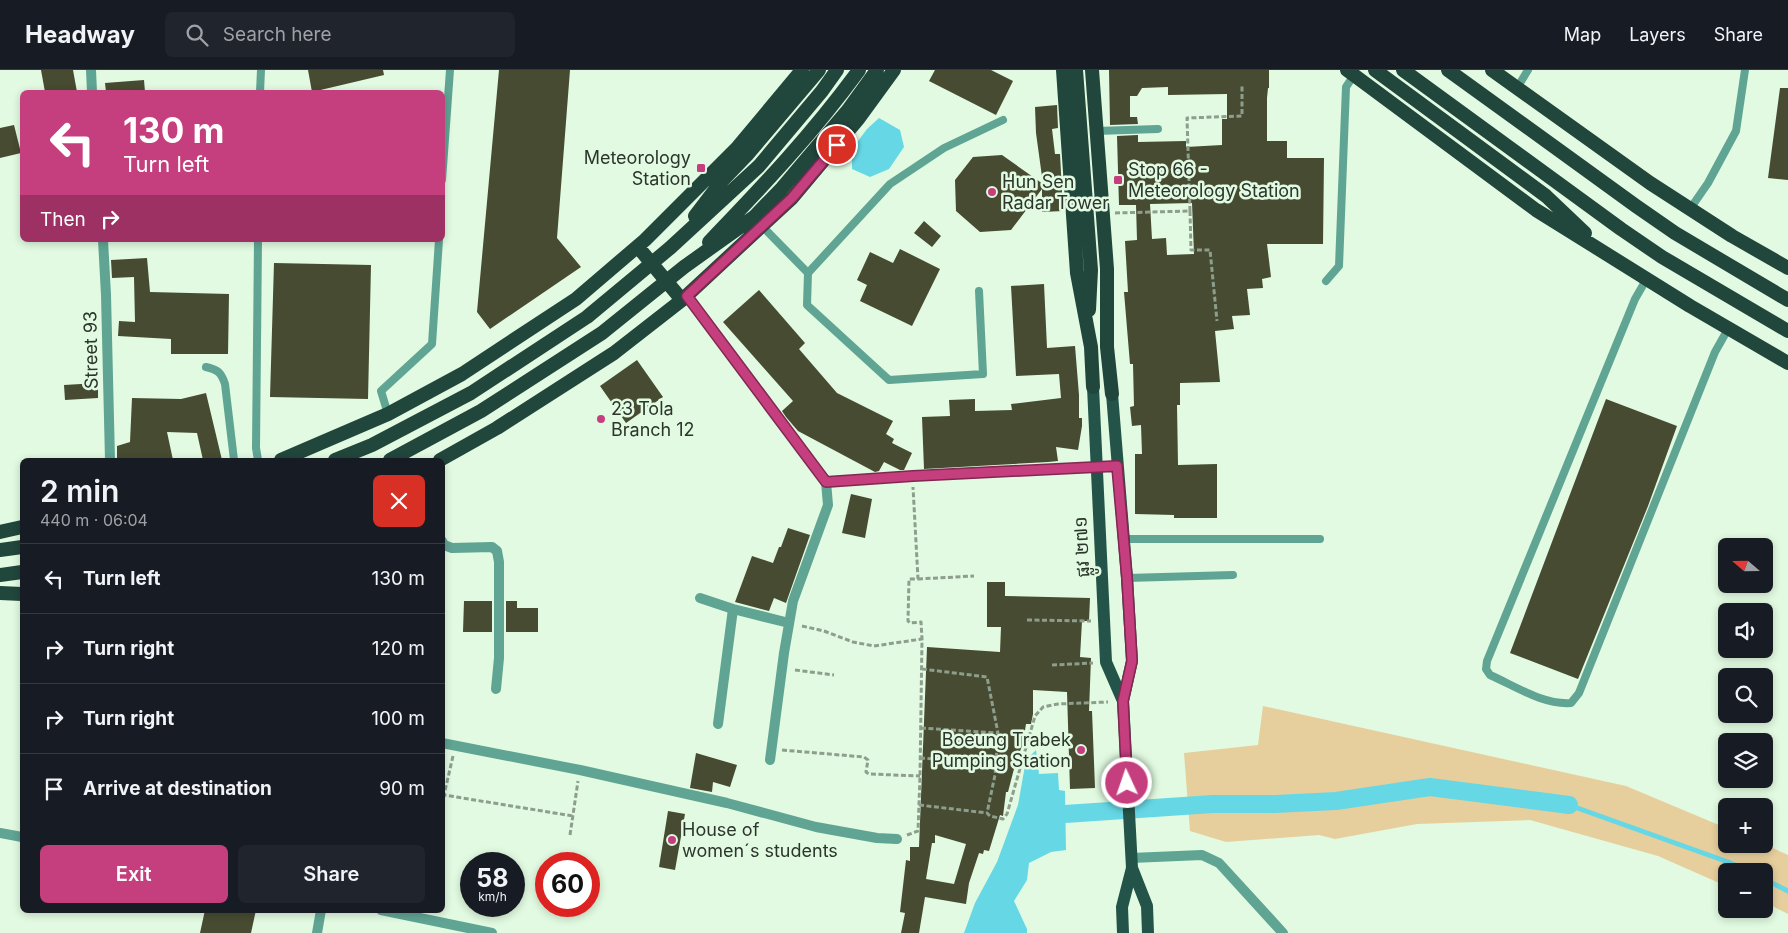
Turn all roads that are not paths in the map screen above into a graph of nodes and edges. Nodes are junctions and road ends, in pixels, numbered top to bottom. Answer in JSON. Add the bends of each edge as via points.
{"nodes":[{"id":1,"x":91,"y":70,"type":"edge"},
{"id":2,"x":260,"y":70,"type":"edge"},
{"id":3,"x":450,"y":70,"type":"edge"},
{"id":4,"x":802,"y":70,"type":"edge"},
{"id":5,"x":819,"y":70,"type":"edge"},
{"id":6,"x":837,"y":70,"type":"edge"},
{"id":7,"x":859,"y":70,"type":"edge"},
{"id":8,"x":876,"y":70,"type":"edge"},
{"id":9,"x":894,"y":70,"type":"edge"},
{"id":10,"x":1063,"y":70,"type":"edge"},
{"id":11,"x":1076,"y":70,"type":"edge"},
{"id":12,"x":1092,"y":70,"type":"edge"},
{"id":13,"x":1375,"y":70,"type":"edge"},
{"id":14,"x":1403,"y":70,"type":"edge"},
{"id":15,"x":1448,"y":70,"type":"edge"},
{"id":16,"x":1492,"y":70,"type":"edge"},
{"id":17,"x":1528,"y":70,"type":"edge"},
{"id":18,"x":1745,"y":70,"type":"edge"},
{"id":19,"x":1353,"y":72,"type":"edge"},
{"id":20,"x":1517,"y":88,"type":"junction"},
{"id":21,"x":92,"y":90,"type":"edge"},
{"id":22,"x":260,"y":90,"type":"edge"},
{"id":23,"x":1003,"y":120,"type":"dead end"},
{"id":24,"x":1158,"y":129,"type":"dead end"},
{"id":25,"x":1096,"y":132,"type":"junction"},
{"id":26,"x":445,"y":139,"type":"edge"},
{"id":27,"x":711,"y":174,"type":"junction"},
{"id":28,"x":1690,"y":209,"type":"junction"},
{"id":29,"x":762,"y":226,"type":"junction"},
{"id":30,"x":103,"y":242,"type":"edge"},
{"id":31,"x":258,"y":242,"type":"edge"},
{"id":32,"x":439,"y":242,"type":"edge"},
{"id":33,"x":638,"y":247,"type":"junction"},
{"id":34,"x":670,"y":248,"type":"junction"},
{"id":35,"x":1606,"y":252,"type":"junction"},
{"id":36,"x":684,"y":267,"type":"junction"},
{"id":37,"x":1788,"y":268,"type":"edge"},
{"id":38,"x":808,"y":273,"type":"junction"},
{"id":39,"x":1646,"y":280,"type":"junction"},
{"id":40,"x":1326,"y":281,"type":"dead end"},
{"id":41,"x":979,"y":290,"type":"dead end"},
{"id":42,"x":685,"y":298,"type":"junction"},
{"id":43,"x":1788,"y":300,"type":"edge"},
{"id":44,"x":1728,"y":329,"type":"junction"},
{"id":45,"x":1788,"y":331,"type":"edge"},
{"id":46,"x":1088,"y":333,"type":"junction"},
{"id":47,"x":1788,"y":363,"type":"edge"},
{"id":48,"x":206,"y":367,"type":"dead end"},
{"id":49,"x":1092,"y":388,"type":"joint"},
{"id":50,"x":1112,"y":394,"type":"joint"},
{"id":51,"x":388,"y":414,"type":"junction"},
{"id":52,"x":110,"y":458,"type":"edge"},
{"id":53,"x":234,"y":458,"type":"edge"},
{"id":54,"x":258,"y":458,"type":"edge"},
{"id":55,"x":287,"y":458,"type":"edge"},
{"id":56,"x":340,"y":458,"type":"edge"},
{"id":57,"x":394,"y":458,"type":"edge"},
{"id":58,"x":444,"y":458,"type":"edge"},
{"id":59,"x":1117,"y":466,"type":"junction"},
{"id":60,"x":1096,"y":467,"type":"junction"},
{"id":61,"x":826,"y":482,"type":"junction"},
{"id":62,"x":20,"y":527,"type":"edge"},
{"id":63,"x":0,"y":532,"type":"edge"},
{"id":64,"x":1123,"y":539,"type":"junction"},
{"id":65,"x":1320,"y":539,"type":"dead end"},
{"id":66,"x":445,"y":545,"type":"edge"},
{"id":67,"x":20,"y":547,"type":"edge"},
{"id":68,"x":0,"y":550,"type":"edge"},
{"id":69,"x":20,"y":572,"type":"edge"},
{"id":70,"x":0,"y":575,"type":"edge"},
{"id":71,"x":1233,"y":575,"type":"dead end"},
{"id":72,"x":1127,"y":578,"type":"junction"},
{"id":73,"x":0,"y":593,"type":"edge"},
{"id":74,"x":20,"y":594,"type":"edge"},
{"id":75,"x":700,"y":598,"type":"dead end"},
{"id":76,"x":733,"y":609,"type":"junction"},
{"id":77,"x":789,"y":623,"type":"junction"},
{"id":78,"x":496,"y":689,"type":"dead end"},
{"id":79,"x":1123,"y":701,"type":"junction"},
{"id":80,"x":718,"y":724,"type":"dead end"},
{"id":81,"x":445,"y":744,"type":"edge"},
{"id":82,"x":770,"y":760,"type":"dead end"},
{"id":83,"x":0,"y":833,"type":"edge"},
{"id":84,"x":20,"y":837,"type":"edge"},
{"id":85,"x":897,"y":839,"type":"road end"},
{"id":86,"x":1131,"y":858,"type":"junction"},
{"id":87,"x":321,"y":913,"type":"edge"},
{"id":88,"x":395,"y":913,"type":"edge"},
{"id":89,"x":317,"y":933,"type":"edge"},
{"id":90,"x":492,"y":933,"type":"edge"},
{"id":91,"x":1123,"y":933,"type":"edge"},
{"id":92,"x":1148,"y":933,"type":"edge"},
{"id":93,"x":1283,"y":933,"type":"edge"}],
"edges":[{"from":1,"to":21,"type":"street"},
{"from":2,"to":22,"type":"lane"},
{"from":3,"to":26,"type":"lane"},
{"from":4,"to":27,"type":"highway"},
{"from":5,"to":34,"type":"highway","via":[[721,182]]},
{"from":6,"to":34,"type":"highway","via":[[759,166]]},
{"from":7,"to":36,"type":"highway","via":[[772,177]]},
{"from":8,"to":36,"type":"highway","via":[[842,117],[754,218]]},
{"from":9,"to":29,"type":"highway","via":[[859,118],[792,198]]},
{"from":10,"to":46,"type":"highway","via":[[1077,272]]},
{"from":11,"to":46,"type":"highway","via":[[1091,270]]},
{"from":12,"to":25,"type":"highway"},
{"from":13,"to":35,"type":"highway","via":[[1546,196]]},
{"from":14,"to":45,"type":"highway","via":[[1662,257]]},
{"from":15,"to":43,"type":"highway","via":[[1636,206],[1720,261]]},
{"from":16,"to":20,"type":"highway"},
{"from":17,"to":20,"type":"lane"},
{"from":18,"to":28,"type":"lane","via":[[1736,131]]},
{"from":19,"to":35,"type":"highway","via":[[1536,210]]},
{"from":19,"to":40,"type":"lane","via":[[1346,86],[1339,266]]},
{"from":20,"to":28,"type":"highway"},
{"from":23,"to":38,"type":"lane","via":[[944,148],[890,184]]},
{"from":24,"to":25,"type":"lane"},
{"from":25,"to":50,"type":"highway","via":[[1107,269],[1107,347]]},
{"from":27,"to":29,"type":"highway"},
{"from":27,"to":33,"type":"highway"},
{"from":28,"to":37,"type":"highway"},
{"from":29,"to":38,"type":"lane"},
{"from":29,"to":42,"type":"highway"},
{"from":30,"to":52,"type":"street","name":"Street 93"},
{"from":31,"to":54,"type":"lane"},
{"from":32,"to":51,"type":"lane","via":[[432,344],[380,391]]},
{"from":33,"to":42,"type":"highway"},
{"from":33,"to":51,"type":"highway","via":[[576,299],[462,374]]},
{"from":34,"to":56,"type":"highway","via":[[587,317],[471,393]]},
{"from":35,"to":39,"type":"highway"},
{"from":36,"to":57,"type":"highway","via":[[602,332],[481,411]]},
{"from":38,"to":41,"type":"lane","via":[[807,305],[889,380],[983,374]]},
{"from":39,"to":44,"type":"highway"},
{"from":39,"to":44,"type":"lane","via":[[1634,299],[1487,661],[1486,669],[1490,675],[1560,704],[1571,703],[1579,693]]},
{"from":42,"to":58,"type":"highway","via":[[614,353]]},
{"from":42,"to":61,"type":"street"},
{"from":44,"to":47,"type":"highway"},
{"from":46,"to":49,"type":"highway"},
{"from":48,"to":53,"type":"lane","via":[[218,370],[225,384]]},
{"from":49,"to":60,"type":"main road","name":"ផ្លូវ ២៧១"},
{"from":50,"to":59,"type":"main road","name":"ផ្លូវ ២៧១"},
{"from":51,"to":55,"type":"highway"},
{"from":59,"to":60,"type":"street"},
{"from":59,"to":64,"type":"main road","name":"ផ្លូវ ២៧១"},
{"from":60,"to":61,"type":"street"},
{"from":60,"to":79,"type":"main road","name":"ផ្លូវ ២៧១","via":[[1106,662]]},
{"from":61,"to":77,"type":"street","via":[[828,505],[793,601]]},
{"from":62,"to":63,"type":"highway"},
{"from":64,"to":65,"type":"lane"},
{"from":64,"to":72,"type":"main road","name":"ផ្លូវ ២៧១"},
{"from":66,"to":78,"type":"street","via":[[492,547],[497,551],[500,562]]},
{"from":67,"to":68,"type":"highway"},
{"from":69,"to":70,"type":"highway"},
{"from":71,"to":72,"type":"lane"},
{"from":72,"to":79,"type":"main road","name":"ផ្លូវ ២៧១","via":[[1132,661]]},
{"from":73,"to":74,"type":"highway"},
{"from":75,"to":76,"type":"street"},
{"from":76,"to":77,"type":"street"},
{"from":76,"to":80,"type":"street"},
{"from":77,"to":82,"type":"street"},
{"from":79,"to":86,"type":"main road","name":"ផ្លូវ ២៧១"},
{"from":81,"to":85,"type":"street","via":[[727,803],[816,827]]},
{"from":83,"to":84,"type":"street"},
{"from":86,"to":91,"type":"main road","name":"ផ្លូវ ២៧១","via":[[1122,907]]},
{"from":86,"to":92,"type":"main road","name":"ផ្លូវ ២៧១","via":[[1147,906]]},
{"from":86,"to":93,"type":"street","via":[[1202,855],[1219,863]]},
{"from":87,"to":89,"type":"street"},
{"from":88,"to":90,"type":"street"}]}
